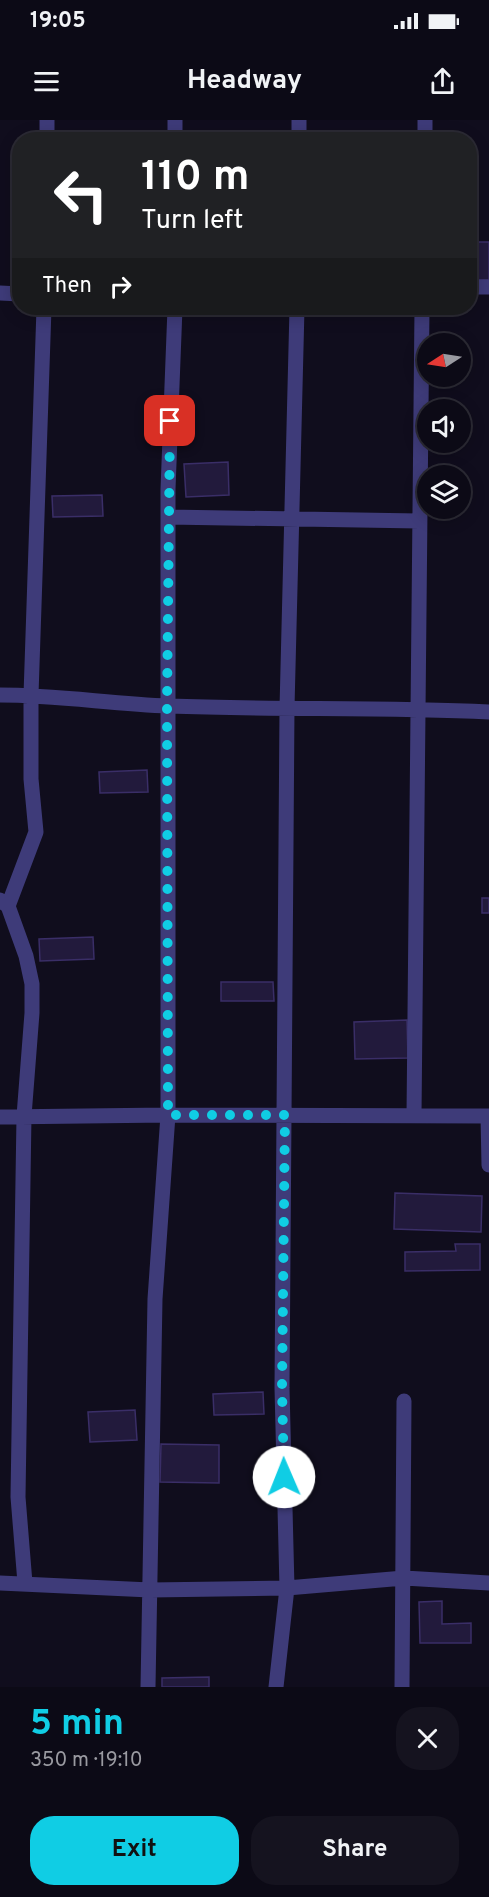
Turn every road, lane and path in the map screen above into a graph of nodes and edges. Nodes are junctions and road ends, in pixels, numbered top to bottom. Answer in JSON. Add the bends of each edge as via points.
{"nodes":[{"id":1,"x":44,"y":315,"type":"edge"},
{"id":2,"x":175,"y":315,"type":"edge"},
{"id":3,"x":297,"y":315,"type":"edge"},
{"id":4,"x":422,"y":315,"type":"edge"},
{"id":5,"x":168,"y":517,"type":"junction"},
{"id":6,"x":291,"y":519,"type":"junction"},
{"id":7,"x":419,"y":521,"type":"junction"},
{"id":8,"x":0,"y":695,"type":"edge"},
{"id":9,"x":31,"y":695,"type":"junction"},
{"id":10,"x":167,"y":706,"type":"junction"},
{"id":11,"x":287,"y":708,"type":"junction"},
{"id":12,"x":417,"y":709,"type":"junction"},
{"id":13,"x":489,"y":712,"type":"edge"},
{"id":14,"x":4,"y":903,"type":"edge"},
{"id":15,"x":168,"y":1115,"type":"junction"},
{"id":16,"x":285,"y":1115,"type":"junction"},
{"id":17,"x":24,"y":1116,"type":"junction"},
{"id":18,"x":414,"y":1116,"type":"junction"},
{"id":19,"x":489,"y":1116,"type":"edge"},
{"id":20,"x":0,"y":1117,"type":"edge"},
{"id":21,"x":489,"y":1165,"type":"edge"},
{"id":22,"x":404,"y":1401,"type":"dead end"},
{"id":23,"x":404,"y":1578,"type":"junction"},
{"id":24,"x":0,"y":1583,"type":"edge"},
{"id":25,"x":25,"y":1583,"type":"junction"},
{"id":26,"x":489,"y":1583,"type":"edge"},
{"id":27,"x":287,"y":1588,"type":"junction"},
{"id":28,"x":150,"y":1590,"type":"junction"},
{"id":29,"x":148,"y":1687,"type":"edge"},
{"id":30,"x":276,"y":1687,"type":"edge"},
{"id":31,"x":402,"y":1687,"type":"edge"}],
"edges":[{"from":1,"to":9,"type":"street"},
{"from":2,"to":5,"type":"street"},
{"from":3,"to":6,"type":"street"},
{"from":4,"to":7,"type":"street"},
{"from":5,"to":6,"type":"street"},
{"from":5,"to":10,"type":"street"},
{"from":6,"to":7,"type":"street"},
{"from":6,"to":11,"type":"street"},
{"from":7,"to":12,"type":"street"},
{"from":8,"to":9,"type":"street"},
{"from":9,"to":10,"type":"street"},
{"from":9,"to":14,"type":"street","via":[[31,779],[36,832]]},
{"from":10,"to":11,"type":"street"},
{"from":10,"to":15,"type":"street"},
{"from":11,"to":12,"type":"street"},
{"from":11,"to":16,"type":"street"},
{"from":12,"to":13,"type":"street"},
{"from":12,"to":18,"type":"street"},
{"from":14,"to":17,"type":"street","via":[[26,956],[32,984]]},
{"from":15,"to":16,"type":"street"},
{"from":15,"to":17,"type":"street"},
{"from":15,"to":28,"type":"street","via":[[155,1299]]},
{"from":16,"to":18,"type":"street"},
{"from":16,"to":27,"type":"street","via":[[282,1388]]},
{"from":17,"to":20,"type":"street"},
{"from":17,"to":25,"type":"street","via":[[18,1497]]},
{"from":18,"to":19,"type":"street"},
{"from":19,"to":21,"type":"street"},
{"from":22,"to":23,"type":"street"},
{"from":23,"to":26,"type":"street"},
{"from":23,"to":27,"type":"street"},
{"from":23,"to":31,"type":"street"},
{"from":24,"to":25,"type":"street"},
{"from":25,"to":28,"type":"street"},
{"from":27,"to":28,"type":"street"},
{"from":27,"to":30,"type":"street"},
{"from":28,"to":29,"type":"street"}]}
